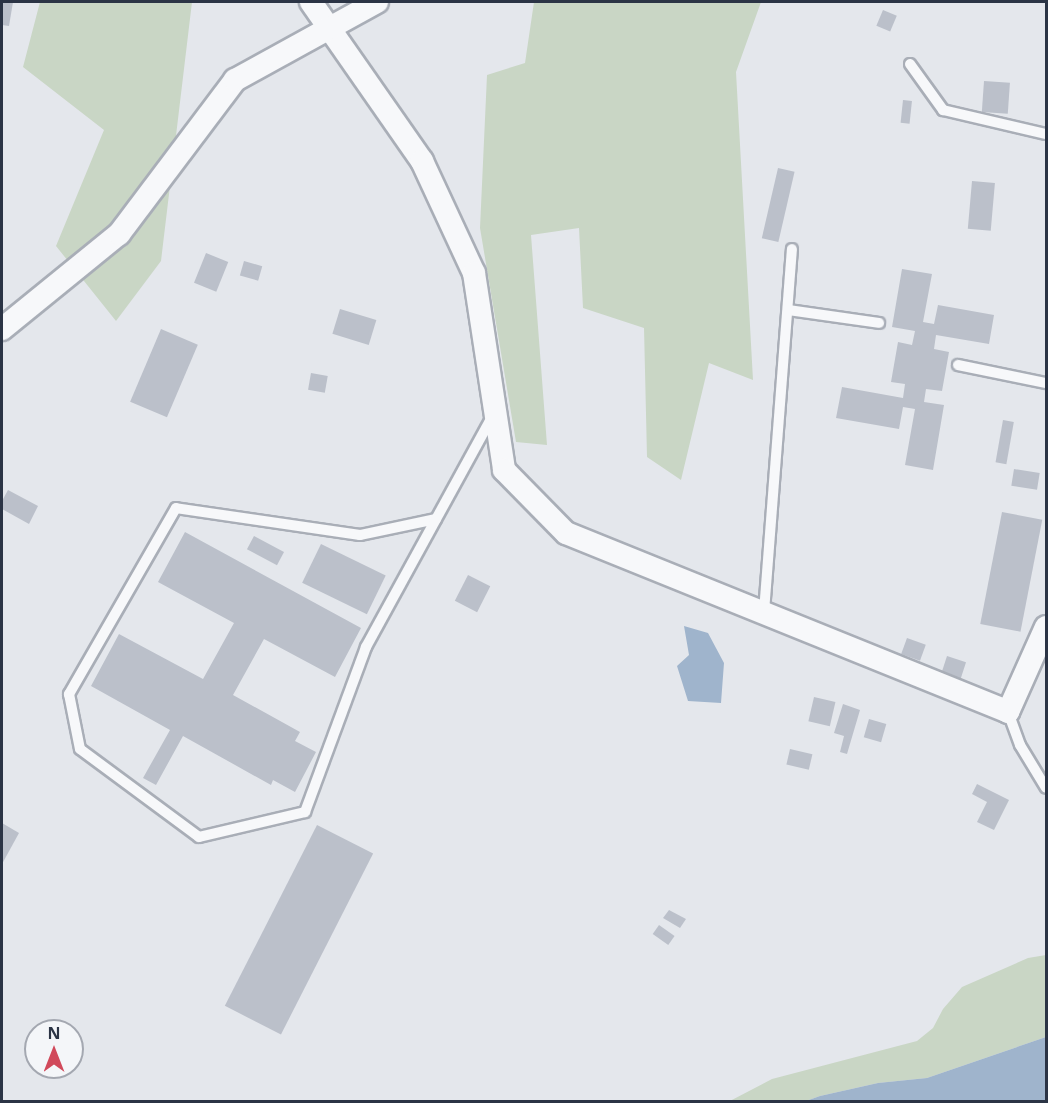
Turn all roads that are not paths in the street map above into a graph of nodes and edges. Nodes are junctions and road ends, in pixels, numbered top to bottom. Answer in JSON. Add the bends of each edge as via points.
{"nodes":[{"id":1,"x":311,"y":2,"type":"edge"},
{"id":2,"x":376,"y":2,"type":"edge"},
{"id":3,"x":328,"y":26,"type":"junction"},
{"id":4,"x":909,"y":64,"type":"dead end"},
{"id":5,"x":1047,"y":134,"type":"edge"},
{"id":6,"x":792,"y":249,"type":"dead end"},
{"id":7,"x":788,"y":309,"type":"junction"},
{"id":8,"x":879,"y":323,"type":"dead end"},
{"id":9,"x":2,"y":328,"type":"edge"},
{"id":10,"x":958,"y":365,"type":"dead end"},
{"id":11,"x":1047,"y":383,"type":"edge"},
{"id":12,"x":495,"y":412,"type":"junction"},
{"id":13,"x":436,"y":519,"type":"junction"},
{"id":14,"x":764,"y":612,"type":"junction"},
{"id":15,"x":1047,"y":627,"type":"edge"},
{"id":16,"x":1008,"y":712,"type":"junction"},
{"id":17,"x":1047,"y":788,"type":"edge"}],
"edges":[{"from":1,"to":3,"type":"street"},
{"from":2,"to":3,"type":"street"},
{"from":3,"to":9,"type":"street","via":[[235,80],[119,234]]},
{"from":3,"to":12,"type":"street","via":[[422,161],[474,273]]},
{"from":4,"to":5,"type":"lane","via":[[943,110]]},
{"from":6,"to":7,"type":"lane"},
{"from":7,"to":8,"type":"lane"},
{"from":7,"to":14,"type":"lane"},
{"from":10,"to":11,"type":"lane"},
{"from":12,"to":13,"type":"lane"},
{"from":12,"to":14,"type":"street","via":[[504,470],[566,533]]},
{"from":13,"to":13,"type":"lane","via":[[366,647],[305,812],[199,837],[80,749],[69,694],[176,508],[360,535]]},
{"from":14,"to":16,"type":"street"},
{"from":15,"to":16,"type":"street"},
{"from":16,"to":17,"type":"lane","via":[[1020,745]]}]}
